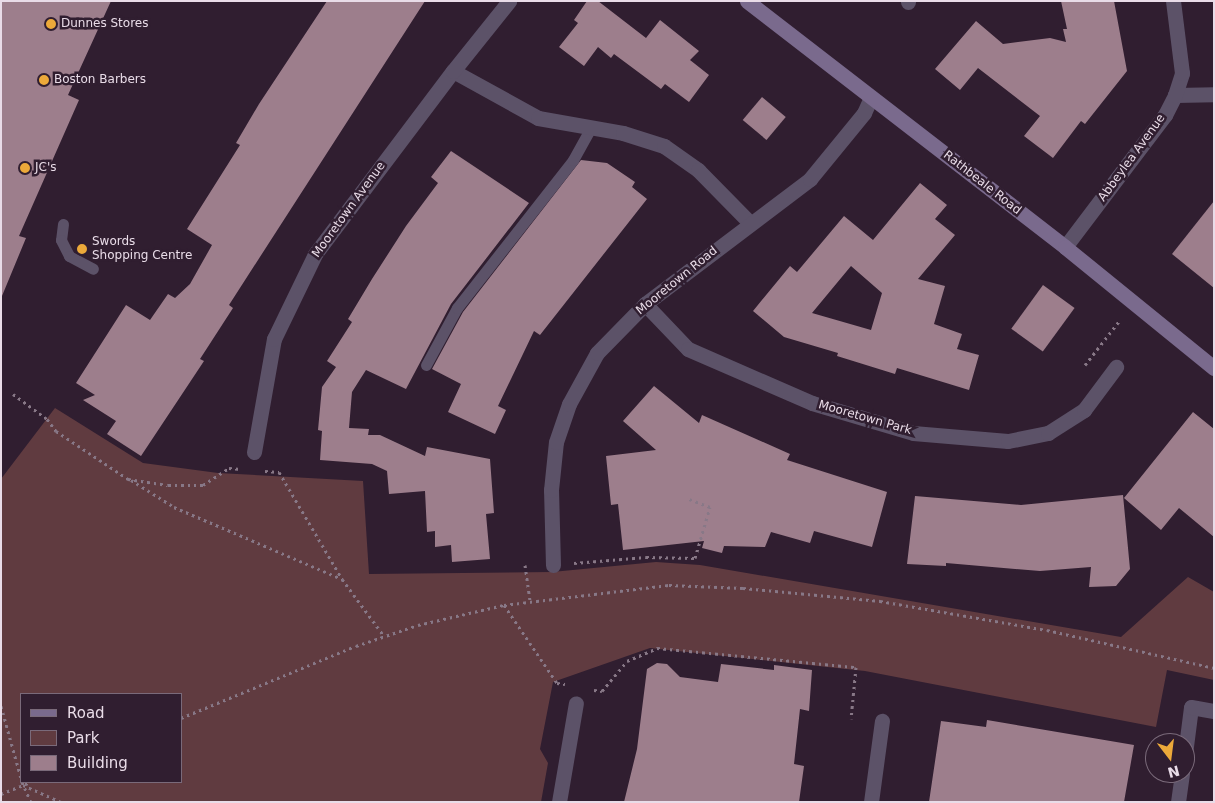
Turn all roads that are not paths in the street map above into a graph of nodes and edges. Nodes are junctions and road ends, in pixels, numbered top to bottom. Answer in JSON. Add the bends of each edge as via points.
{"nodes":[{"id":1,"x":510,"y":1,"type":"edge"},
{"id":2,"x":747,"y":1,"type":"edge"},
{"id":3,"x":1173,"y":1,"type":"edge"},
{"id":4,"x":452,"y":71,"type":"junction"},
{"id":5,"x":1175,"y":94,"type":"junction"},
{"id":6,"x":1214,"y":94,"type":"edge"},
{"id":7,"x":871,"y":97,"type":"junction"},
{"id":8,"x":590,"y":127,"type":"junction"},
{"id":9,"x":750,"y":223,"type":"junction"},
{"id":10,"x":63,"y":224,"type":"dead end"},
{"id":11,"x":1065,"y":247,"type":"junction"},
{"id":12,"x":93,"y":269,"type":"dead end"},
{"id":13,"x":645,"y":304,"type":"junction"},
{"id":14,"x":426,"y":365,"type":"dead end"},
{"id":15,"x":1116,"y":367,"type":"dead end"},
{"id":16,"x":1214,"y":368,"type":"edge"},
{"id":17,"x":254,"y":452,"type":"road end"},
{"id":18,"x":553,"y":565,"type":"road end"},
{"id":19,"x":576,"y":703,"type":"dead end"},
{"id":20,"x":1214,"y":711,"type":"edge"},
{"id":21,"x":882,"y":720,"type":"dead end"},
{"id":22,"x":1188,"y":733,"type":"edge"},
{"id":23,"x":1181,"y":783,"type":"edge"},
{"id":24,"x":559,"y":802,"type":"edge"},
{"id":25,"x":871,"y":802,"type":"edge"},
{"id":26,"x":1178,"y":802,"type":"edge"}],
"edges":[{"from":1,"to":4,"type":"street","name":"Mooretown Avenue"},
{"from":2,"to":7,"type":"main road","name":"Rathbeale Road"},
{"from":3,"to":5,"type":"street","name":"Abbeylea Avenue","via":[[1182,73]]},
{"from":4,"to":8,"type":"street","via":[[538,118]]},
{"from":4,"to":17,"type":"street","name":"Mooretown Avenue","via":[[315,254],[274,339]]},
{"from":5,"to":6,"type":"street"},
{"from":5,"to":11,"type":"street","name":"Abbeylea Avenue","via":[[1165,115]]},
{"from":7,"to":9,"type":"street","name":"Mooretown Road","via":[[864,113],[810,179],[783,202]]},
{"from":7,"to":11,"type":"main road","name":"Rathbeale Road"},
{"from":8,"to":9,"type":"street","via":[[664,146],[698,170]]},
{"from":8,"to":14,"type":"lane","via":[[573,160],[457,308]]},
{"from":9,"to":13,"type":"street","name":"Mooretown Road"},
{"from":10,"to":12,"type":"lane","via":[[61,240],[69,256]]},
{"from":11,"to":16,"type":"main road","name":"Rathbeale Road"},
{"from":13,"to":15,"type":"street","name":"Mooretown Park","via":[[688,349],[812,402],[913,433],[1008,441],[1048,433],[1084,410]]},
{"from":13,"to":18,"type":"street","name":"Mooretown Road","via":[[597,353],[569,404],[556,442],[551,490]]},
{"from":19,"to":24,"type":"street"},
{"from":20,"to":22,"type":"street","via":[[1191,707]]},
{"from":21,"to":25,"type":"street"},
{"from":23,"to":26,"type":"street"}]}
